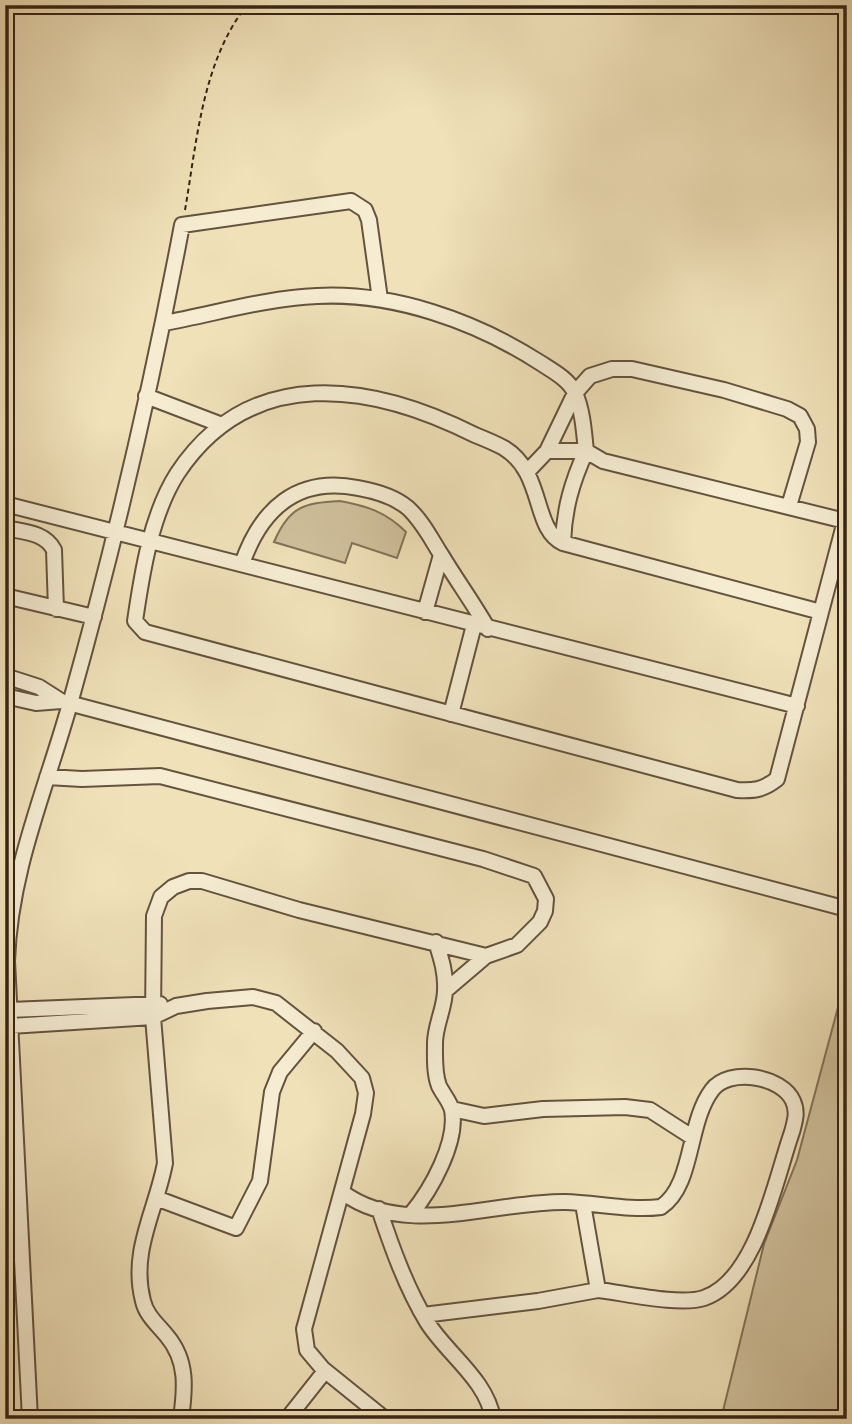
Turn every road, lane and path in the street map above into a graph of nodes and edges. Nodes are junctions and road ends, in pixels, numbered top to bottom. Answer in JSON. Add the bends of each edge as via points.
{"nodes":[{"id":1,"x":247,"y":5,"type":"edge"},
{"id":2,"x":183,"y":225,"type":"junction"},
{"id":3,"x":380,"y":299,"type":"junction"},
{"id":4,"x":164,"y":323,"type":"junction"},
{"id":5,"x":575,"y":393,"type":"junction"},
{"id":6,"x":146,"y":396,"type":"junction"},
{"id":7,"x":222,"y":425,"type":"junction"},
{"id":8,"x":547,"y":451,"type":"junction"},
{"id":9,"x":586,"y":451,"type":"junction"},
{"id":10,"x":528,"y":471,"type":"junction"},
{"id":11,"x":5,"y":503,"type":"edge"},
{"id":12,"x":789,"y":506,"type":"junction"},
{"id":13,"x":846,"y":522,"type":"edge"},
{"id":14,"x":5,"y":528,"type":"edge"},
{"id":15,"x":115,"y":533,"type":"junction"},
{"id":16,"x":151,"y":541,"type":"junction"},
{"id":17,"x":563,"y":543,"type":"junction"},
{"id":18,"x":441,"y":555,"type":"junction"},
{"id":19,"x":242,"y":564,"type":"junction"},
{"id":20,"x":5,"y":596,"type":"edge"},
{"id":21,"x":56,"y":609,"type":"junction"},
{"id":22,"x":425,"y":612,"type":"junction"},
{"id":23,"x":821,"y":612,"type":"junction"},
{"id":24,"x":93,"y":617,"type":"junction"},
{"id":25,"x":481,"y":627,"type":"junction"},
{"id":26,"x":5,"y":676,"type":"edge"},
{"id":27,"x":5,"y":696,"type":"edge"},
{"id":28,"x":66,"y":702,"type":"junction"},
{"id":29,"x":797,"y":706,"type":"junction"},
{"id":30,"x":451,"y":714,"type":"junction"},
{"id":31,"x":47,"y":777,"type":"junction"},
{"id":32,"x":847,"y":909,"type":"edge"},
{"id":33,"x":436,"y":942,"type":"junction"},
{"id":34,"x":486,"y":956,"type":"junction"},
{"id":35,"x":445,"y":991,"type":"junction"},
{"id":36,"x":9,"y":1010,"type":"junction"},
{"id":37,"x":153,"y":1010,"type":"junction"},
{"id":38,"x":10,"y":1026,"type":"junction"},
{"id":39,"x":314,"y":1031,"type":"junction"},
{"id":40,"x":452,"y":1109,"type":"junction"},
{"id":41,"x":692,"y":1137,"type":"junction"},
{"id":42,"x":342,"y":1192,"type":"junction"},
{"id":43,"x":156,"y":1198,"type":"junction"},
{"id":44,"x":583,"y":1204,"type":"junction"},
{"id":45,"x":379,"y":1209,"type":"junction"},
{"id":46,"x":411,"y":1214,"type":"junction"},
{"id":47,"x":598,"y":1290,"type":"junction"},
{"id":48,"x":423,"y":1315,"type":"junction"},
{"id":49,"x":325,"y":1371,"type":"junction"},
{"id":50,"x":30,"y":1419,"type":"edge"},
{"id":51,"x":181,"y":1419,"type":"edge"},
{"id":52,"x":287,"y":1419,"type":"edge"},
{"id":53,"x":385,"y":1419,"type":"edge"},
{"id":54,"x":493,"y":1419,"type":"edge"}],
"edges":[{"from":1,"to":2,"type":"path","via":[[219,52],[209,83]]},
{"from":2,"to":3,"type":"street","via":[[351,201],[365,210],[369,220]]},
{"from":2,"to":4,"type":"street"},
{"from":3,"to":4,"type":"street","via":[[286,299]]},
{"from":3,"to":5,"type":"street","via":[[470,326],[514,346],[556,373]]},
{"from":4,"to":6,"type":"street"},
{"from":5,"to":8,"type":"street"},
{"from":5,"to":9,"type":"street"},
{"from":5,"to":12,"type":"street","via":[[590,376],[632,369],[787,409],[800,416],[808,442]]},
{"from":6,"to":7,"type":"street"},
{"from":6,"to":15,"type":"street"},
{"from":7,"to":10,"type":"street","via":[[253,406],[284,396],[360,394],[394,401],[456,425],[505,449]]},
{"from":7,"to":16,"type":"street","via":[[177,474]]},
{"from":8,"to":9,"type":"street"},
{"from":8,"to":10,"type":"street"},
{"from":9,"to":12,"type":"street","via":[[603,461]]},
{"from":9,"to":17,"type":"street","via":[[571,486]]},
{"from":10,"to":17,"type":"street","via":[[548,532]]},
{"from":11,"to":15,"type":"street"},
{"from":12,"to":13,"type":"street"},
{"from":13,"to":23,"type":"street"},
{"from":14,"to":21,"type":"street","via":[[50,542]]},
{"from":15,"to":16,"type":"street"},
{"from":15,"to":24,"type":"street"},
{"from":16,"to":19,"type":"street"},
{"from":16,"to":30,"type":"street","via":[[135,621],[145,632]]},
{"from":17,"to":23,"type":"street"},
{"from":18,"to":19,"type":"street","via":[[406,506],[376,491],[340,484],[312,487],[283,500],[250,538]]},
{"from":18,"to":22,"type":"street"},
{"from":18,"to":25,"type":"street"},
{"from":19,"to":22,"type":"street"},
{"from":20,"to":21,"type":"street"},
{"from":21,"to":24,"type":"street"},
{"from":22,"to":25,"type":"street"},
{"from":23,"to":29,"type":"street"},
{"from":24,"to":28,"type":"street"},
{"from":25,"to":29,"type":"street"},
{"from":25,"to":30,"type":"street"},
{"from":26,"to":28,"type":"street"},
{"from":27,"to":28,"type":"street","via":[[36,703]]},
{"from":28,"to":31,"type":"street"},
{"from":28,"to":32,"type":"street"},
{"from":29,"to":30,"type":"street","via":[[777,779],[754,791]]},
{"from":31,"to":34,"type":"street","via":[[160,775],[534,876],[546,899],[540,922],[517,945]]},
{"from":31,"to":36,"type":"street","via":[[20,862],[10,914]]},
{"from":33,"to":34,"type":"street"},
{"from":33,"to":35,"type":"street"},
{"from":33,"to":37,"type":"street","via":[[188,881],[161,897],[154,916]]},
{"from":34,"to":35,"type":"street"},
{"from":35,"to":40,"type":"street","via":[[435,1037],[435,1067],[438,1084]]},
{"from":36,"to":37,"type":"street"},
{"from":36,"to":38,"type":"street"},
{"from":37,"to":38,"type":"street"},
{"from":37,"to":39,"type":"street","via":[[253,997],[276,1003]]},
{"from":37,"to":43,"type":"street","via":[[165,1163]]},
{"from":38,"to":50,"type":"street"},
{"from":39,"to":42,"type":"street","via":[[362,1078],[366,1093]]},
{"from":39,"to":43,"type":"street","via":[[281,1072],[272,1092],[260,1181],[236,1228]]},
{"from":40,"to":41,"type":"street","via":[[484,1116],[625,1107],[650,1110]]},
{"from":40,"to":46,"type":"street","via":[[445,1156]]},
{"from":41,"to":44,"type":"street","via":[[677,1193],[661,1207]]},
{"from":41,"to":47,"type":"street","via":[[698,1115],[715,1086],[731,1079],[768,1080],[793,1100],[797,1114],[792,1132],[750,1254],[735,1278],[704,1298],[679,1300]]},
{"from":42,"to":45,"type":"street","via":[[359,1205]]},
{"from":42,"to":49,"type":"street","via":[[304,1329],[307,1350]]},
{"from":43,"to":51,"type":"street","via":[[142,1240],[140,1287],[150,1317],[182,1361]]},
{"from":44,"to":46,"type":"street"},
{"from":44,"to":47,"type":"street"},
{"from":45,"to":46,"type":"street"},
{"from":45,"to":48,"type":"street","via":[[392,1251]]},
{"from":47,"to":48,"type":"street"},
{"from":48,"to":54,"type":"street","via":[[487,1396]]},
{"from":49,"to":52,"type":"street"},
{"from":49,"to":53,"type":"street"}]}
